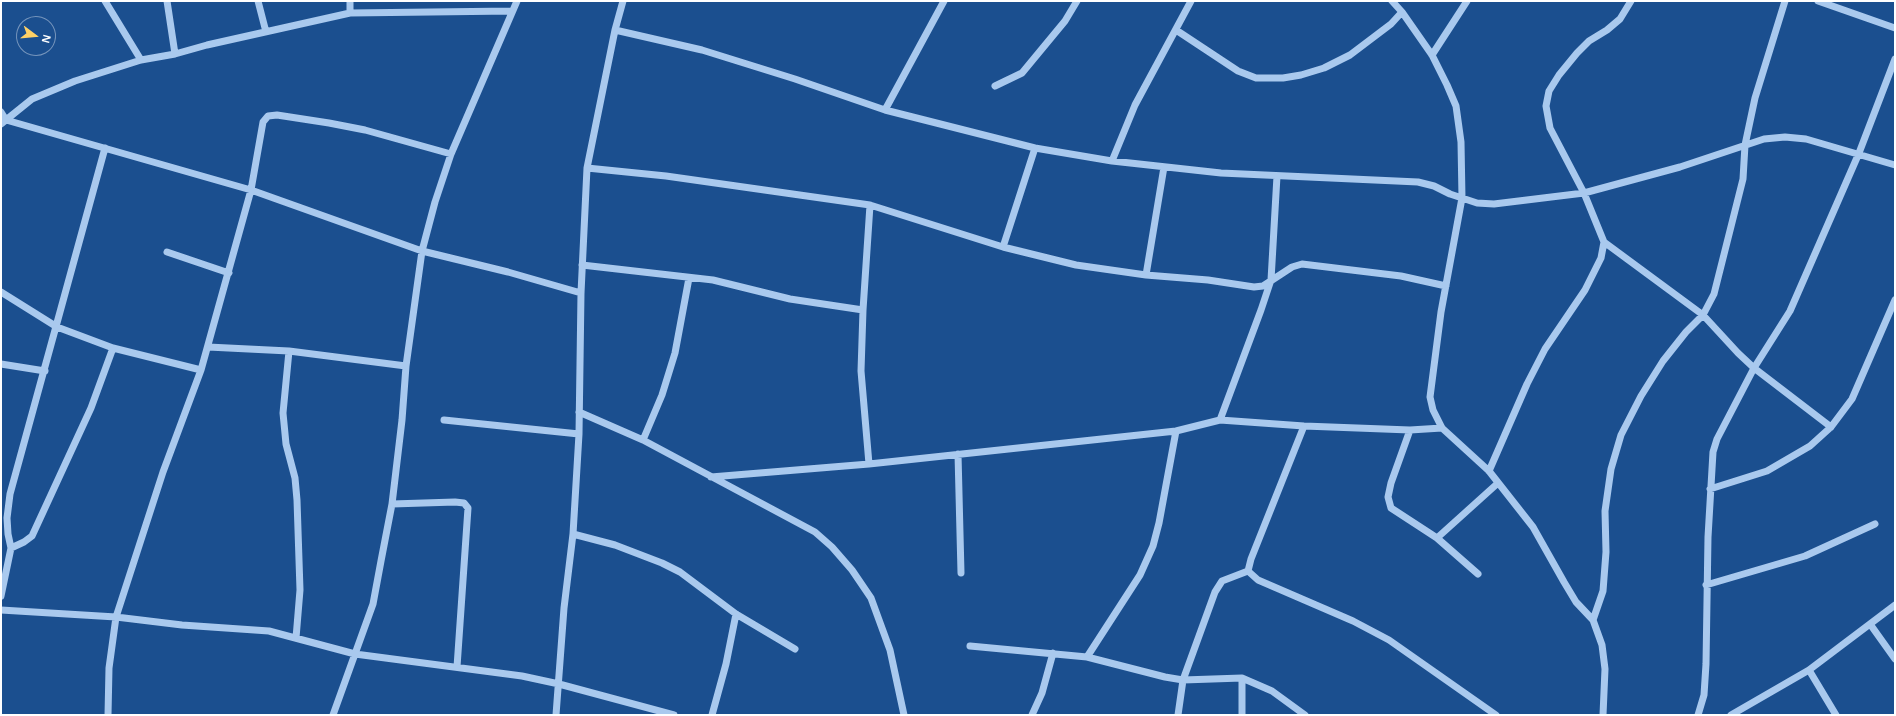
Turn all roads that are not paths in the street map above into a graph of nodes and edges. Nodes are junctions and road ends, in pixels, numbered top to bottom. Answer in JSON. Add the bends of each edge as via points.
{"nodes":[{"id":1,"x":105,"y":1,"type":"edge"},
{"id":2,"x":167,"y":1,"type":"edge"},
{"id":3,"x":258,"y":1,"type":"edge"},
{"id":4,"x":350,"y":1,"type":"edge"},
{"id":5,"x":517,"y":1,"type":"edge"},
{"id":6,"x":623,"y":1,"type":"edge"},
{"id":7,"x":944,"y":1,"type":"edge"},
{"id":8,"x":1077,"y":1,"type":"edge"},
{"id":9,"x":1191,"y":1,"type":"edge"},
{"id":10,"x":1392,"y":1,"type":"edge"},
{"id":11,"x":1467,"y":1,"type":"edge"},
{"id":12,"x":1631,"y":1,"type":"edge"},
{"id":13,"x":1785,"y":1,"type":"edge"},
{"id":14,"x":1818,"y":1,"type":"edge"},
{"id":15,"x":512,"y":11,"type":"junction"},
{"id":16,"x":1402,"y":12,"type":"junction"},
{"id":17,"x":350,"y":13,"type":"junction"},
{"id":18,"x":1895,"y":28,"type":"edge"},
{"id":19,"x":615,"y":30,"type":"junction"},
{"id":20,"x":1176,"y":30,"type":"junction"},
{"id":21,"x":266,"y":32,"type":"junction"},
{"id":22,"x":175,"y":54,"type":"junction"},
{"id":23,"x":1432,"y":55,"type":"junction"},
{"id":24,"x":1895,"y":59,"type":"edge"},
{"id":25,"x":141,"y":60,"type":"junction"},
{"id":26,"x":1893,"y":68,"type":"edge"},
{"id":27,"x":995,"y":86,"type":"dead end"},
{"id":28,"x":885,"y":110,"type":"junction"},
{"id":29,"x":1,"y":112,"type":"edge"},
{"id":30,"x":3,"y":122,"type":"edge"},
{"id":31,"x":1745,"y":145,"type":"junction"},
{"id":32,"x":105,"y":148,"type":"junction"},
{"id":33,"x":1036,"y":148,"type":"junction"},
{"id":34,"x":1859,"y":153,"type":"junction"},
{"id":35,"x":451,"y":154,"type":"junction"},
{"id":36,"x":1112,"y":161,"type":"junction"},
{"id":37,"x":1895,"y":165,"type":"edge"},
{"id":38,"x":1164,"y":166,"type":"junction"},
{"id":39,"x":587,"y":168,"type":"junction"},
{"id":40,"x":1277,"y":176,"type":"junction"},
{"id":41,"x":251,"y":190,"type":"junction"},
{"id":42,"x":1584,"y":193,"type":"junction"},
{"id":43,"x":1462,"y":198,"type":"junction"},
{"id":44,"x":870,"y":205,"type":"junction"},
{"id":45,"x":1604,"y":242,"type":"junction"},
{"id":46,"x":1003,"y":247,"type":"junction"},
{"id":47,"x":422,"y":251,"type":"junction"},
{"id":48,"x":167,"y":252,"type":"dead end"},
{"id":49,"x":582,"y":265,"type":"junction"},
{"id":50,"x":229,"y":273,"type":"junction"},
{"id":51,"x":1146,"y":276,"type":"junction"},
{"id":52,"x":689,"y":278,"type":"junction"},
{"id":53,"x":1271,"y":280,"type":"junction"},
{"id":54,"x":1446,"y":286,"type":"junction"},
{"id":55,"x":1,"y":292,"type":"edge"},
{"id":56,"x":582,"y":293,"type":"junction"},
{"id":57,"x":1895,"y":300,"type":"edge"},
{"id":58,"x":863,"y":310,"type":"junction"},
{"id":59,"x":1703,"y":315,"type":"junction"},
{"id":60,"x":57,"y":327,"type":"junction"},
{"id":61,"x":208,"y":347,"type":"junction"},
{"id":62,"x":113,"y":348,"type":"junction"},
{"id":63,"x":289,"y":351,"type":"junction"},
{"id":64,"x":1,"y":364,"type":"edge"},
{"id":65,"x":406,"y":366,"type":"junction"},
{"id":66,"x":1754,"y":368,"type":"junction"},
{"id":67,"x":201,"y":370,"type":"junction"},
{"id":68,"x":45,"y":371,"type":"junction"},
{"id":69,"x":579,"y":412,"type":"junction"},
{"id":70,"x":444,"y":420,"type":"dead end"},
{"id":71,"x":1220,"y":420,"type":"junction"},
{"id":72,"x":1304,"y":426,"type":"junction"},
{"id":73,"x":1831,"y":427,"type":"junction"},
{"id":74,"x":1442,"y":428,"type":"junction"},
{"id":75,"x":1176,"y":430,"type":"junction"},
{"id":76,"x":1410,"y":430,"type":"junction"},
{"id":77,"x":579,"y":434,"type":"junction"},
{"id":78,"x":643,"y":440,"type":"junction"},
{"id":79,"x":958,"y":454,"type":"junction"},
{"id":80,"x":869,"y":464,"type":"junction"},
{"id":81,"x":1490,"y":471,"type":"junction"},
{"id":82,"x":711,"y":476,"type":"junction"},
{"id":83,"x":1498,"y":482,"type":"junction"},
{"id":84,"x":1710,"y":489,"type":"junction"},
{"id":85,"x":392,"y":504,"type":"junction"},
{"id":86,"x":1875,"y":524,"type":"dead end"},
{"id":87,"x":573,"y":534,"type":"junction"},
{"id":88,"x":1437,"y":538,"type":"junction"},
{"id":89,"x":11,"y":548,"type":"junction"},
{"id":90,"x":1248,"y":571,"type":"junction"},
{"id":91,"x":961,"y":573,"type":"dead end"},
{"id":92,"x":1478,"y":574,"type":"dead end"},
{"id":93,"x":1706,"y":586,"type":"junction"},
{"id":94,"x":1,"y":596,"type":"edge"},
{"id":95,"x":1895,"y":605,"type":"edge"},
{"id":96,"x":1,"y":610,"type":"edge"},
{"id":97,"x":736,"y":614,"type":"junction"},
{"id":98,"x":116,"y":617,"type":"junction"},
{"id":99,"x":1593,"y":620,"type":"junction"},
{"id":100,"x":1870,"y":624,"type":"junction"},
{"id":101,"x":296,"y":638,"type":"junction"},
{"id":102,"x":970,"y":646,"type":"dead end"},
{"id":103,"x":795,"y":649,"type":"dead end"},
{"id":104,"x":1053,"y":653,"type":"junction"},
{"id":105,"x":355,"y":654,"type":"junction"},
{"id":106,"x":1087,"y":657,"type":"junction"},
{"id":107,"x":1895,"y":659,"type":"edge"},
{"id":108,"x":457,"y":667,"type":"junction"},
{"id":109,"x":1809,"y":670,"type":"junction"},
{"id":110,"x":1242,"y":678,"type":"junction"},
{"id":111,"x":1183,"y":680,"type":"junction"},
{"id":112,"x":559,"y":684,"type":"junction"},
{"id":113,"x":1747,"y":707,"type":"junction"},
{"id":114,"x":108,"y":715,"type":"edge"},
{"id":115,"x":332,"y":715,"type":"edge"},
{"id":116,"x":556,"y":715,"type":"edge"},
{"id":117,"x":674,"y":715,"type":"edge"},
{"id":118,"x":712,"y":715,"type":"edge"},
{"id":119,"x":904,"y":715,"type":"edge"},
{"id":120,"x":1032,"y":715,"type":"edge"},
{"id":121,"x":1178,"y":715,"type":"edge"},
{"id":122,"x":1242,"y":715,"type":"edge"},
{"id":123,"x":1304,"y":715,"type":"edge"},
{"id":124,"x":1496,"y":715,"type":"edge"},
{"id":125,"x":1603,"y":715,"type":"edge"},
{"id":126,"x":1698,"y":715,"type":"edge"},
{"id":127,"x":1731,"y":715,"type":"edge"},
{"id":128,"x":1748,"y":715,"type":"edge"},
{"id":129,"x":1836,"y":715,"type":"edge"}],
"edges":[{"from":1,"to":25,"type":"street"},
{"from":2,"to":22,"type":"street"},
{"from":3,"to":21,"type":"street"},
{"from":4,"to":17,"type":"street"},
{"from":5,"to":15,"type":"street"},
{"from":6,"to":19,"type":"street"},
{"from":7,"to":28,"type":"street"},
{"from":8,"to":27,"type":"street","via":[[1022,73]]},
{"from":9,"to":20,"type":"street"},
{"from":10,"to":16,"type":"street"},
{"from":11,"to":23,"type":"street"},
{"from":12,"to":42,"type":"street","via":[[1620,19],[1577,53],[1549,90],[1546,106],[1550,128]]},
{"from":13,"to":31,"type":"street","via":[[1755,98]]},
{"from":14,"to":18,"type":"street"},
{"from":15,"to":17,"type":"street"},
{"from":15,"to":35,"type":"street"},
{"from":16,"to":20,"type":"street","via":[[1386,28],[1350,55],[1324,68],[1283,78],[1256,78],[1238,71]]},
{"from":16,"to":23,"type":"street"},
{"from":17,"to":21,"type":"street"},
{"from":19,"to":28,"type":"street","via":[[709,53]]},
{"from":19,"to":39,"type":"street"},
{"from":20,"to":36,"type":"street","via":[[1135,105]]},
{"from":21,"to":22,"type":"street"},
{"from":22,"to":25,"type":"street"},
{"from":23,"to":43,"type":"street","via":[[1456,106]]},
{"from":24,"to":26,"type":"street"},
{"from":25,"to":30,"type":"street","via":[[75,81],[39,96]]},
{"from":26,"to":34,"type":"street"},
{"from":28,"to":33,"type":"street"},
{"from":29,"to":30,"type":"street"},
{"from":30,"to":32,"type":"street"},
{"from":31,"to":34,"type":"street","via":[[1764,139],[1785,137],[1806,139]]},
{"from":31,"to":42,"type":"street","via":[[1680,167]]},
{"from":31,"to":59,"type":"street","via":[[1743,179],[1722,268],[1714,294]]},
{"from":32,"to":41,"type":"street"},
{"from":32,"to":60,"type":"street"},
{"from":33,"to":36,"type":"street"},
{"from":33,"to":46,"type":"street"},
{"from":34,"to":37,"type":"street"},
{"from":34,"to":66,"type":"street","via":[[1790,311]]},
{"from":35,"to":41,"type":"street","via":[[365,130],[277,115],[268,116],[263,122]]},
{"from":35,"to":47,"type":"street"},
{"from":36,"to":38,"type":"street"},
{"from":38,"to":40,"type":"street","via":[[1220,173]]},
{"from":38,"to":51,"type":"street"},
{"from":39,"to":44,"type":"street","via":[[666,176]]},
{"from":39,"to":49,"type":"street"},
{"from":40,"to":43,"type":"street","via":[[1418,182]]},
{"from":40,"to":53,"type":"street"},
{"from":41,"to":47,"type":"street"},
{"from":41,"to":50,"type":"street"},
{"from":42,"to":43,"type":"street","via":[[1494,204],[1477,203]]},
{"from":42,"to":45,"type":"street"},
{"from":43,"to":54,"type":"street"},
{"from":44,"to":46,"type":"street"},
{"from":44,"to":58,"type":"street"},
{"from":45,"to":59,"type":"street"},
{"from":45,"to":81,"type":"street","via":[[1601,258],[1585,290],[1545,349],[1527,384]]},
{"from":46,"to":51,"type":"street","via":[[1076,265]]},
{"from":47,"to":56,"type":"street"},
{"from":47,"to":65,"type":"street"},
{"from":48,"to":50,"type":"street"},
{"from":49,"to":52,"type":"street"},
{"from":49,"to":56,"type":"street"},
{"from":50,"to":61,"type":"street"},
{"from":51,"to":53,"type":"street","via":[[1208,280],[1254,287],[1262,286]]},
{"from":52,"to":58,"type":"street","via":[[735,284],[790,299]]},
{"from":52,"to":78,"type":"street","via":[[675,353],[662,395]]},
{"from":53,"to":54,"type":"street","via":[[1302,264],[1401,276]]},
{"from":53,"to":71,"type":"street"},
{"from":54,"to":74,"type":"street","via":[[1430,397]]},
{"from":55,"to":60,"type":"street"},
{"from":56,"to":69,"type":"street"},
{"from":57,"to":73,"type":"street","via":[[1852,399]]},
{"from":58,"to":80,"type":"street","via":[[861,371]]},
{"from":59,"to":66,"type":"street"},
{"from":59,"to":99,"type":"street","via":[[1663,361],[1641,396],[1621,436],[1612,469],[1606,511],[1606,552],[1602,591]]},
{"from":60,"to":62,"type":"street"},
{"from":60,"to":68,"type":"street"},
{"from":61,"to":63,"type":"street"},
{"from":61,"to":67,"type":"street"},
{"from":62,"to":67,"type":"street"},
{"from":62,"to":89,"type":"street","via":[[91,408],[32,536]]},
{"from":63,"to":65,"type":"street"},
{"from":63,"to":101,"type":"street","via":[[283,413],[297,500],[300,590]]},
{"from":64,"to":68,"type":"street"},
{"from":65,"to":85,"type":"street"},
{"from":66,"to":73,"type":"street"},
{"from":66,"to":84,"type":"street","via":[[1717,439],[1713,452]]},
{"from":67,"to":98,"type":"street","via":[[163,472]]},
{"from":68,"to":89,"type":"street","via":[[10,494],[7,518]]},
{"from":69,"to":77,"type":"street"},
{"from":69,"to":78,"type":"street"},
{"from":70,"to":77,"type":"street"},
{"from":71,"to":72,"type":"street"},
{"from":71,"to":75,"type":"street"},
{"from":72,"to":76,"type":"street"},
{"from":72,"to":90,"type":"street"},
{"from":73,"to":84,"type":"street","via":[[1810,446],[1767,471]]},
{"from":74,"to":76,"type":"street"},
{"from":74,"to":81,"type":"street"},
{"from":75,"to":79,"type":"street"},
{"from":75,"to":106,"type":"street","via":[[1153,546],[1140,575]]},
{"from":76,"to":88,"type":"street","via":[[1388,497],[1391,508]]},
{"from":77,"to":87,"type":"street"},
{"from":78,"to":82,"type":"street"},
{"from":79,"to":80,"type":"street"},
{"from":79,"to":91,"type":"street"},
{"from":80,"to":82,"type":"street"},
{"from":81,"to":83,"type":"street"},
{"from":82,"to":119,"type":"street","via":[[815,532],[852,570],[871,598],[890,650]]},
{"from":83,"to":88,"type":"street"},
{"from":83,"to":99,"type":"street","via":[[1533,527],[1576,602]]},
{"from":84,"to":93,"type":"street"},
{"from":85,"to":105,"type":"street","via":[[372,604]]},
{"from":85,"to":108,"type":"street","via":[[455,502],[464,503],[468,508]]},
{"from":86,"to":93,"type":"street","via":[[1805,556]]},
{"from":87,"to":97,"type":"street","via":[[615,545],[668,566],[680,572]]},
{"from":87,"to":112,"type":"street","via":[[564,608]]},
{"from":88,"to":92,"type":"street"},
{"from":89,"to":94,"type":"street"},
{"from":90,"to":111,"type":"street","via":[[1222,581],[1215,592]]},
{"from":90,"to":124,"type":"street","via":[[1258,580],[1353,621],[1389,640]]},
{"from":93,"to":126,"type":"street","via":[[1706,664],[1704,695]]},
{"from":95,"to":100,"type":"street"},
{"from":96,"to":98,"type":"street"},
{"from":97,"to":103,"type":"street"},
{"from":97,"to":118,"type":"street"},
{"from":98,"to":101,"type":"street","via":[[255,630]]},
{"from":98,"to":114,"type":"street","via":[[109,668]]},
{"from":99,"to":125,"type":"street","via":[[1602,645],[1605,669]]},
{"from":100,"to":107,"type":"street"},
{"from":100,"to":109,"type":"street"},
{"from":101,"to":105,"type":"street"},
{"from":102,"to":104,"type":"street"},
{"from":104,"to":106,"type":"street"},
{"from":104,"to":120,"type":"street","via":[[1042,693]]},
{"from":105,"to":108,"type":"street"},
{"from":105,"to":115,"type":"street"},
{"from":106,"to":111,"type":"street"},
{"from":108,"to":112,"type":"street"},
{"from":109,"to":113,"type":"street"},
{"from":109,"to":129,"type":"street"},
{"from":110,"to":111,"type":"street"},
{"from":110,"to":122,"type":"street"},
{"from":110,"to":123,"type":"street","via":[[1272,691]]},
{"from":111,"to":121,"type":"street"},
{"from":112,"to":116,"type":"street"},
{"from":112,"to":117,"type":"street"},
{"from":113,"to":127,"type":"street"},
{"from":113,"to":128,"type":"street"}]}
